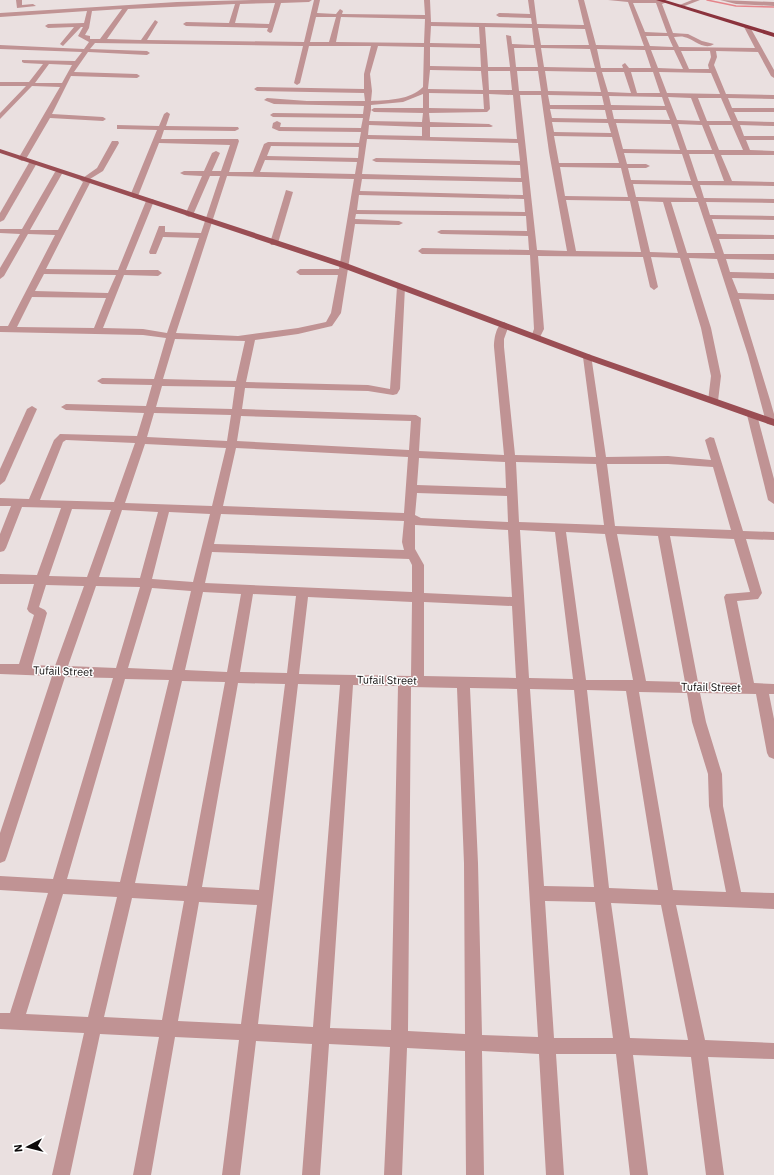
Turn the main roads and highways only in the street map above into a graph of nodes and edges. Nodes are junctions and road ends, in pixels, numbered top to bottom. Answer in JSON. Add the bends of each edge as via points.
{"nodes":[{"id":1,"x":663,"y":1,"type":"edge"},
{"id":2,"x":682,"y":5,"type":"junction"},
{"id":3,"x":774,"y":32,"type":"edge"},
{"id":4,"x":774,"y":35,"type":"edge"},
{"id":5,"x":0,"y":151,"type":"edge"},
{"id":6,"x":773,"y":422,"type":"edge"}],
"edges":[{"from":1,"to":2,"type":"highway"},
{"from":2,"to":3,"type":"highway"},
{"from":2,"to":4,"type":"highway"},
{"from":5,"to":6,"type":"main road","via":[[401,287],[588,357]]}]}
